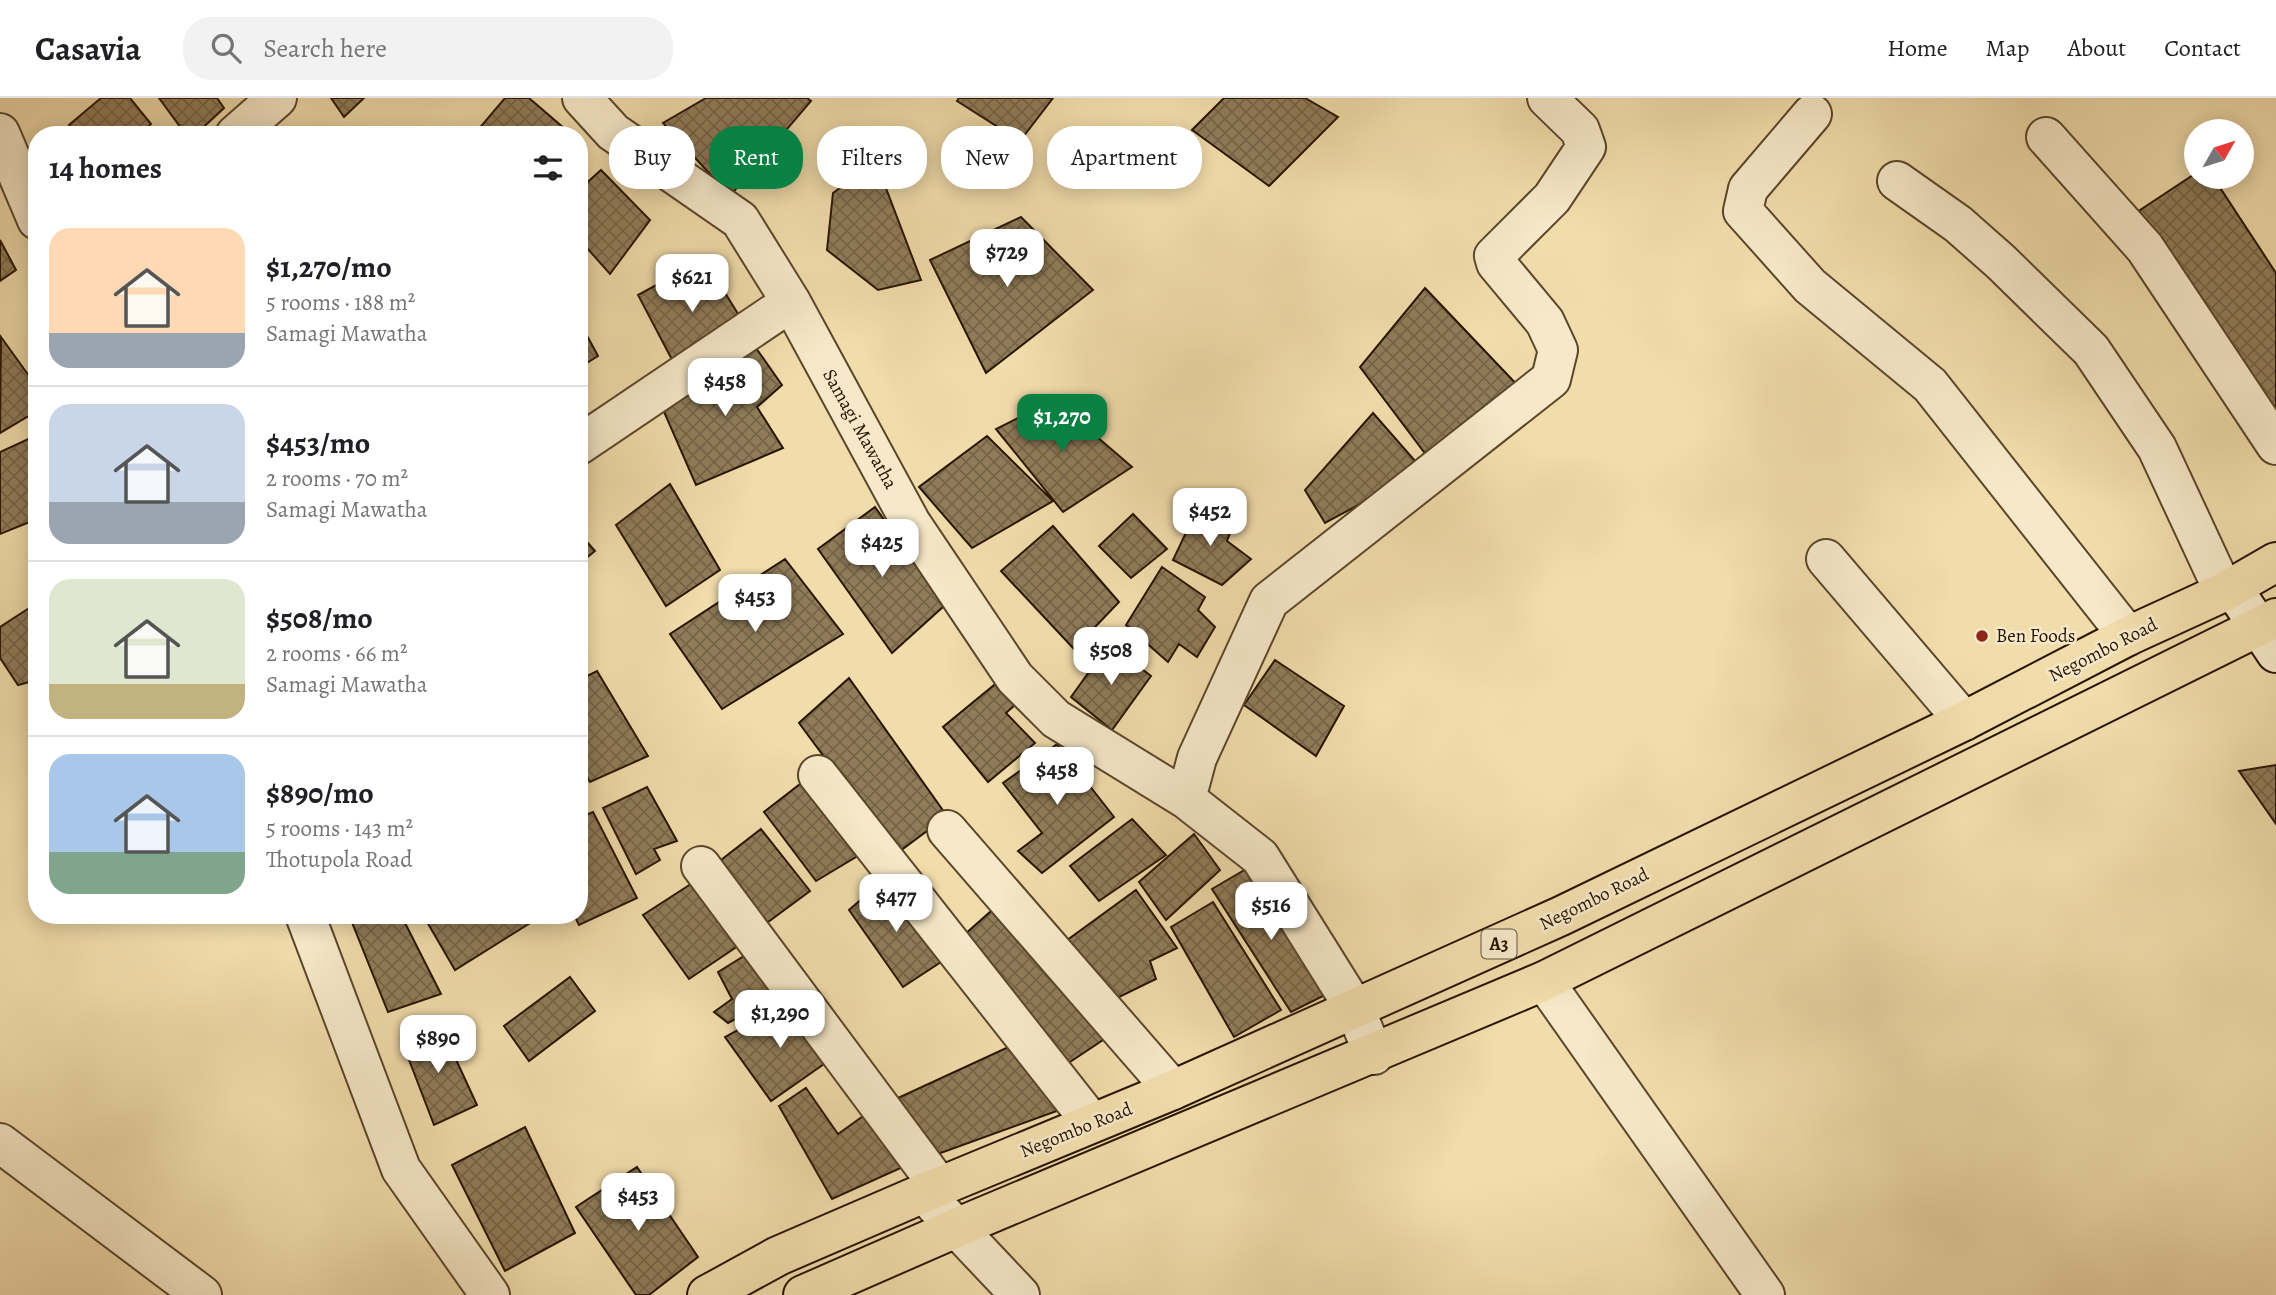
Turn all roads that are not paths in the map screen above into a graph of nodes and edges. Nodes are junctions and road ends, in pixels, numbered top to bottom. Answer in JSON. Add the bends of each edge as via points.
{"nodes":[{"id":1,"x":277,"y":98,"type":"edge"},
{"id":2,"x":582,"y":98,"type":"edge"},
{"id":3,"x":1547,"y":98,"type":"edge"},
{"id":4,"x":1812,"y":114,"type":"dead end"},
{"id":5,"x":244,"y":126,"type":"edge"},
{"id":6,"x":0,"y":133,"type":"edge"},
{"id":7,"x":2046,"y":137,"type":"dead end"},
{"id":8,"x":1897,"y":180,"type":"dead end"},
{"id":9,"x":28,"y":199,"type":"edge"},
{"id":10,"x":791,"y":302,"type":"junction"},
{"id":11,"x":588,"y":439,"type":"edge"},
{"id":12,"x":2276,"y":445,"type":"edge"},
{"id":13,"x":1826,"y":559,"type":"dead end"},
{"id":14,"x":2276,"y":562,"type":"edge"},
{"id":15,"x":2228,"y":590,"type":"junction"},
{"id":16,"x":2270,"y":633,"type":"edge"},
{"id":17,"x":2128,"y":636,"type":"junction"},
{"id":18,"x":1964,"y":721,"type":"junction"},
{"id":19,"x":818,"y":775,"type":"dead end"},
{"id":20,"x":1186,"y":799,"type":"junction"},
{"id":21,"x":947,"y":830,"type":"dead end"},
{"id":22,"x":701,"y":866,"type":"dead end"},
{"id":23,"x":307,"y":924,"type":"edge"},
{"id":24,"x":1544,"y":981,"type":"junction"},
{"id":25,"x":1355,"y":1009,"type":"junction"},
{"id":26,"x":1374,"y":1055,"type":"junction"},
{"id":27,"x":1173,"y":1090,"type":"junction"},
{"id":28,"x":1092,"y":1123,"type":"junction"},
{"id":29,"x":0,"y":1143,"type":"edge"},
{"id":30,"x":931,"y":1189,"type":"junction"},
{"id":31,"x":956,"y":1228,"type":"junction"},
{"id":32,"x":202,"y":1295,"type":"edge"},
{"id":33,"x":490,"y":1295,"type":"edge"},
{"id":34,"x":707,"y":1295,"type":"edge"},
{"id":35,"x":803,"y":1295,"type":"edge"},
{"id":36,"x":1020,"y":1295,"type":"edge"},
{"id":37,"x":1765,"y":1295,"type":"edge"}],
"edges":[{"from":1,"to":5,"type":"street"},
{"from":2,"to":10,"type":"street","name":"Samagi Mawatha","via":[[613,132],[740,220]]},
{"from":3,"to":20,"type":"street","via":[[1580,130],[1586,147],[1552,198],[1494,256],[1545,322],[1558,350],[1550,379],[1269,601],[1197,758]]},
{"from":4,"to":17,"type":"street","via":[[1748,189],[1743,211],[1810,286],[1930,385]]},
{"from":6,"to":9,"type":"street"},
{"from":7,"to":12,"type":"street","via":[[2145,248]]},
{"from":8,"to":15,"type":"street","via":[[1958,223],[2091,350],[2157,448]]},
{"from":10,"to":11,"type":"street"},
{"from":10,"to":20,"type":"street","name":"Samagi Mawatha","via":[[911,523],[1014,678],[1056,719]]},
{"from":13,"to":18,"type":"street"},
{"from":14,"to":15,"type":"highway","name":"Negombo Road","number":"A3"},
{"from":15,"to":16,"type":"street"},
{"from":15,"to":17,"type":"highway","name":"Negombo Road","number":"A3"},
{"from":16,"to":24,"type":"highway"},
{"from":17,"to":18,"type":"highway","name":"Negombo Road","number":"A3"},
{"from":18,"to":25,"type":"highway","name":"Negombo Road","number":"A3","via":[[1561,916]]},
{"from":19,"to":28,"type":"street"},
{"from":20,"to":25,"type":"street","name":"Samagi Mawatha","via":[[1261,857]]},
{"from":21,"to":27,"type":"street"},
{"from":22,"to":30,"type":"street"},
{"from":23,"to":33,"type":"street","via":[[401,1169]]},
{"from":24,"to":26,"type":"highway"},
{"from":24,"to":37,"type":"street"},
{"from":25,"to":26,"type":"street","name":"Samagi Mawatha"},
{"from":25,"to":27,"type":"highway","name":"Negombo Road","number":"A3"},
{"from":26,"to":31,"type":"highway"},
{"from":27,"to":28,"type":"highway","name":"Negombo Road","number":"A3"},
{"from":28,"to":30,"type":"highway","name":"Negombo Road","number":"A3"},
{"from":29,"to":32,"type":"street"},
{"from":30,"to":31,"type":"street"},
{"from":30,"to":34,"type":"highway","name":"Negombo Road","number":"A3","via":[[778,1256]]},
{"from":31,"to":35,"type":"highway"},
{"from":31,"to":36,"type":"street"}]}
